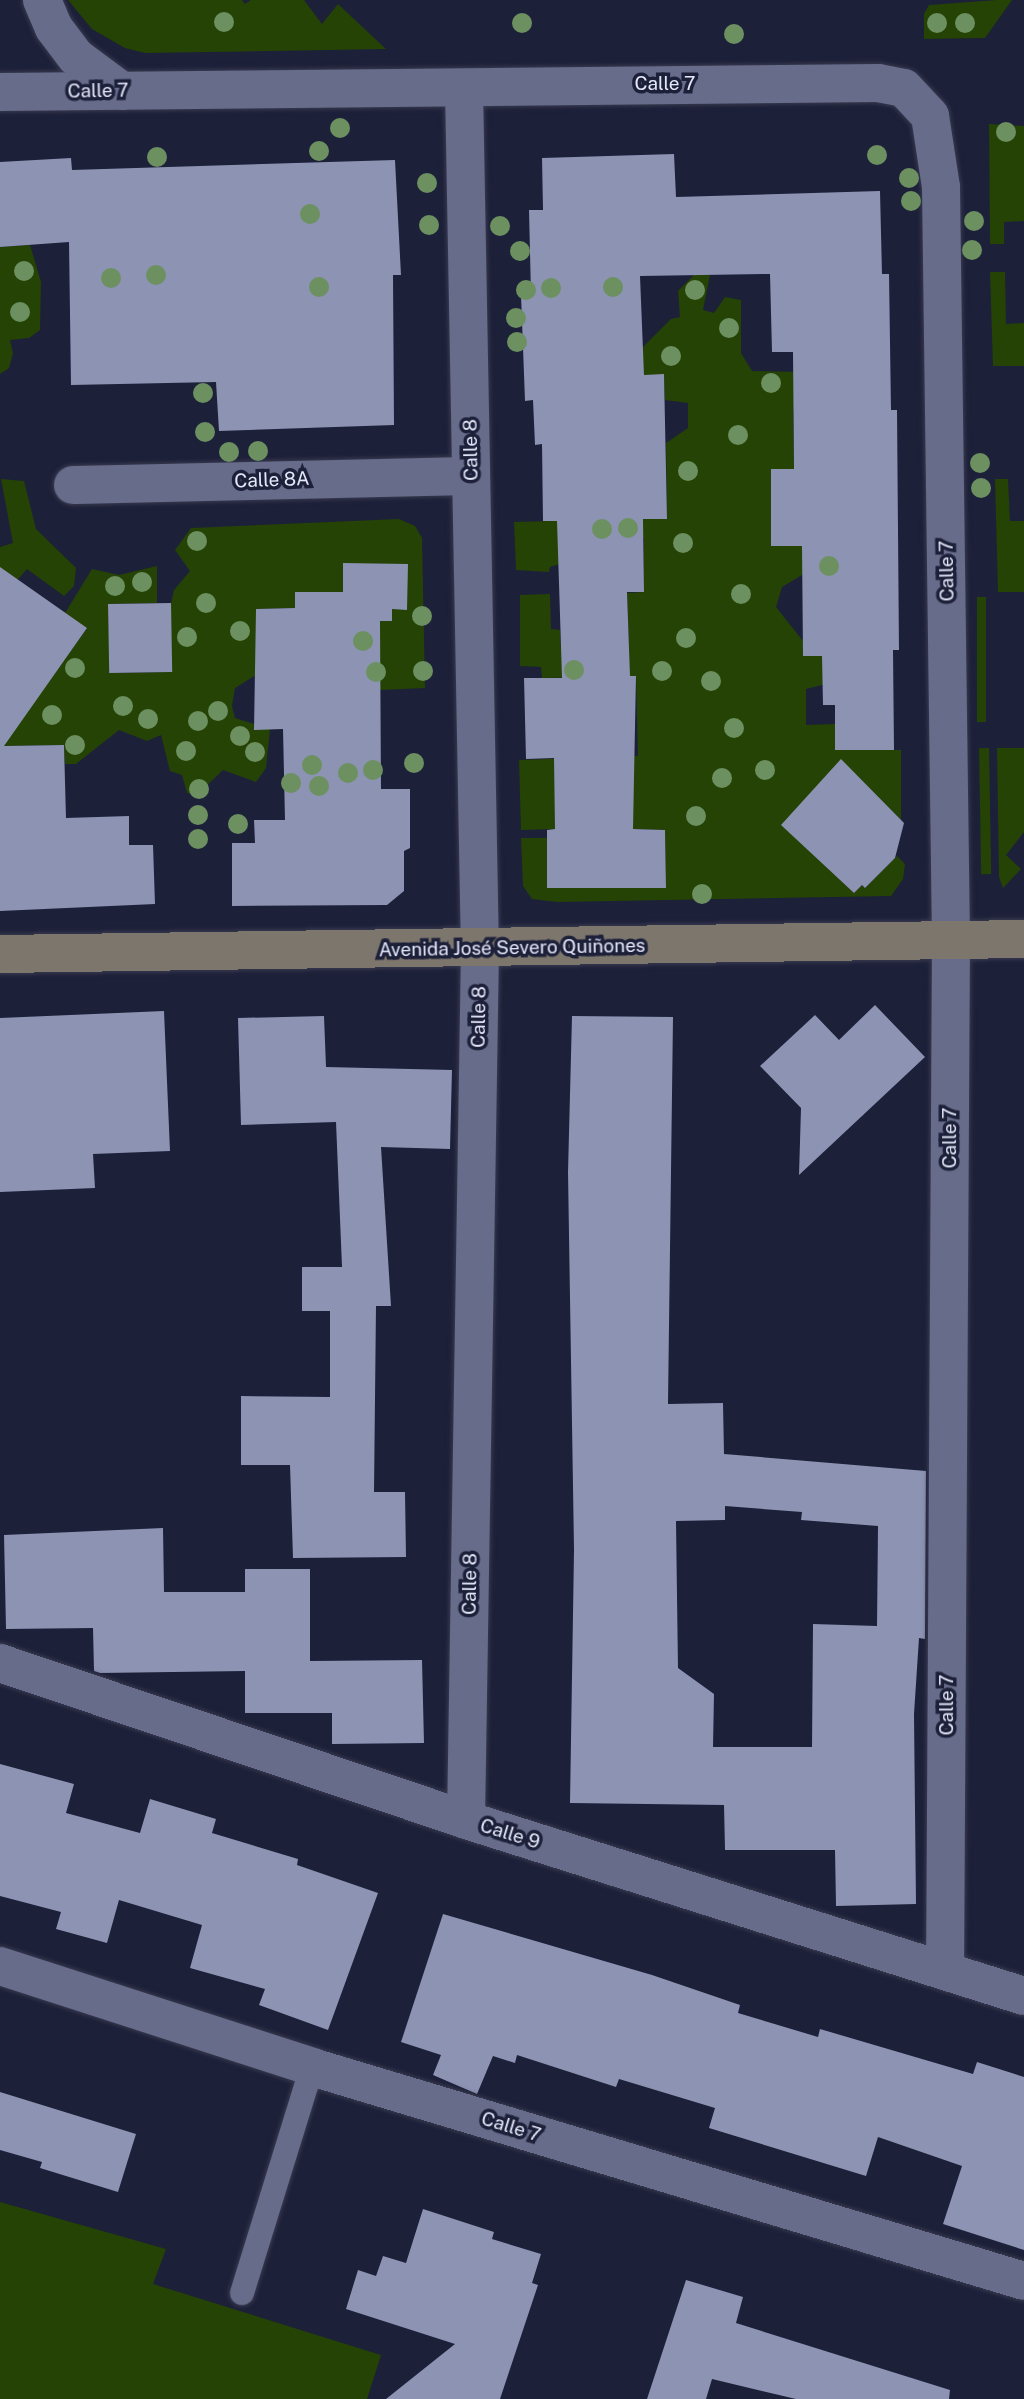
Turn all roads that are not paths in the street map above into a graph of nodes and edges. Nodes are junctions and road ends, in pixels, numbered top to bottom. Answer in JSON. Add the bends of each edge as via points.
{"nodes":[{"id":1,"x":42,"y":0,"type":"edge"},
{"id":2,"x":464,"y":88,"type":"junction"},
{"id":3,"x":122,"y":91,"type":"junction"},
{"id":4,"x":0,"y":92,"type":"edge"},
{"id":5,"x":471,"y":476,"type":"junction"},
{"id":6,"x":73,"y":485,"type":"dead end"},
{"id":7,"x":1024,"y":939,"type":"edge"},
{"id":8,"x":951,"y":940,"type":"junction"},
{"id":9,"x":480,"y":949,"type":"junction"},
{"id":10,"x":0,"y":954,"type":"edge"},
{"id":11,"x":0,"y":1663,"type":"edge"},
{"id":12,"x":466,"y":1821,"type":"junction"},
{"id":13,"x":0,"y":1966,"type":"edge"},
{"id":14,"x":945,"y":1971,"type":"junction"},
{"id":15,"x":1024,"y":1996,"type":"edge"},
{"id":16,"x":312,"y":2067,"type":"junction"},
{"id":17,"x":1024,"y":2281,"type":"edge"},
{"id":18,"x":242,"y":2293,"type":"dead end"}],
"edges":[{"from":1,"to":3,"type":"street","via":[[54,29],[76,57]]},
{"from":2,"to":3,"type":"street","name":"Calle 7"},
{"from":2,"to":5,"type":"street","name":"Calle 8"},
{"from":2,"to":8,"type":"street","name":"Calle 7","via":[[878,83],[904,88],[930,116],[941,187]]},
{"from":3,"to":4,"type":"street","name":"Calle 7"},
{"from":5,"to":6,"type":"street","name":"Calle 8A"},
{"from":5,"to":9,"type":"street","name":"Calle 8"},
{"from":7,"to":8,"type":"street","name":"Avenida José Severo Quiñones"},
{"from":8,"to":9,"type":"street","name":"Avenida José Severo Quiñones"},
{"from":8,"to":14,"type":"street","name":"Calle 7"},
{"from":9,"to":10,"type":"street","name":"Avenida José Severo Quiñones"},
{"from":9,"to":12,"type":"street","name":"Calle 8"},
{"from":11,"to":12,"type":"street","name":"Calle 9"},
{"from":12,"to":14,"type":"street","name":"Calle 9"},
{"from":13,"to":16,"type":"street","name":"Calle 7"},
{"from":14,"to":15,"type":"street","name":"Calle 9"},
{"from":16,"to":17,"type":"street","name":"Calle 7"},
{"from":16,"to":18,"type":"lane"}]}
